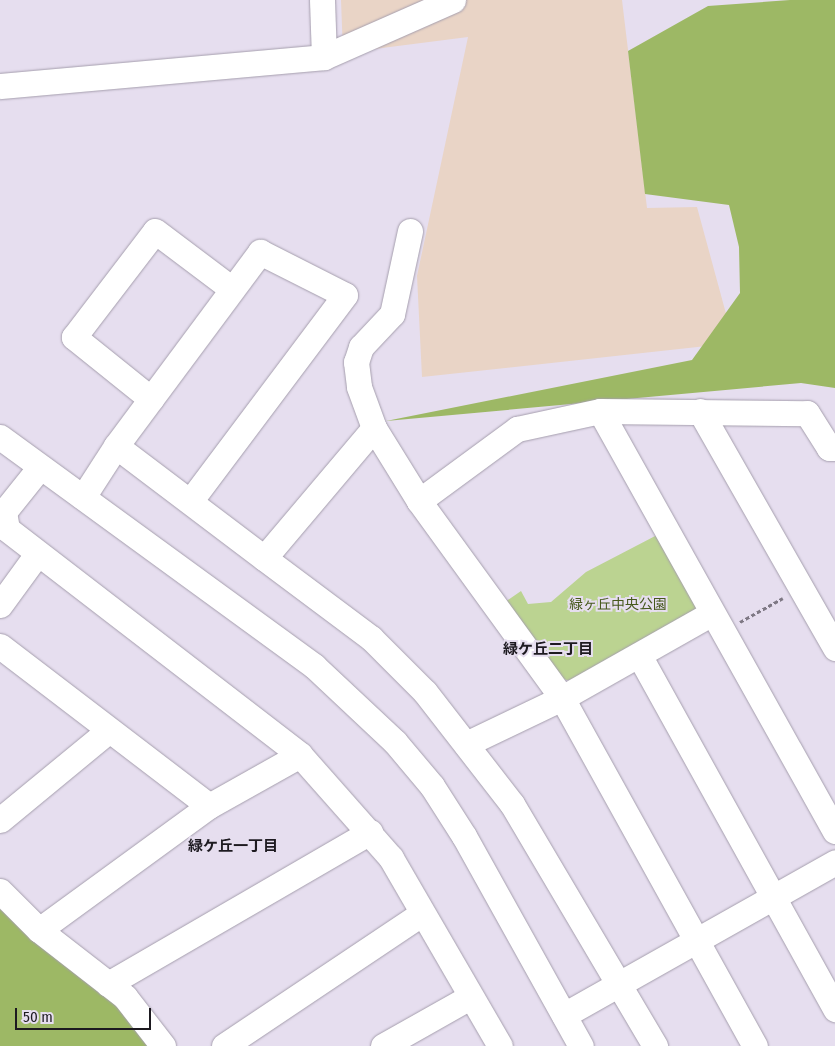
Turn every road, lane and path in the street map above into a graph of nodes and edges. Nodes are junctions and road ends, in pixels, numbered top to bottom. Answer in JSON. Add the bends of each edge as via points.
{"nodes":[{"id":1,"x":322,"y":0,"type":"edge"},
{"id":2,"x":452,"y":0,"type":"edge"},
{"id":3,"x":324,"y":56,"type":"junction"},
{"id":4,"x":0,"y":86,"type":"edge"},
{"id":5,"x":410,"y":231,"type":"dead end"},
{"id":6,"x":232,"y":289,"type":"junction"},
{"id":7,"x":151,"y":399,"type":"junction"},
{"id":8,"x":600,"y":411,"type":"junction"},
{"id":9,"x":700,"y":411,"type":"junction"},
{"id":10,"x":374,"y":428,"type":"junction"},
{"id":11,"x":0,"y":437,"type":"edge"},
{"id":12,"x":116,"y":446,"type":"junction"},
{"id":13,"x":833,"y":451,"type":"edge"},
{"id":14,"x":40,"y":467,"type":"junction"},
{"id":15,"x":83,"y":497,"type":"junction"},
{"id":16,"x":191,"y":500,"type":"junction"},
{"id":17,"x":419,"y":501,"type":"junction"},
{"id":18,"x":37,"y":554,"type":"junction"},
{"id":19,"x":264,"y":558,"type":"junction"},
{"id":20,"x":800,"y":588,"type":"junction"},
{"id":21,"x":0,"y":606,"type":"edge"},
{"id":22,"x":718,"y":622,"type":"junction"},
{"id":23,"x":0,"y":646,"type":"edge"},
{"id":24,"x":835,"y":648,"type":"edge"},
{"id":25,"x":639,"y":655,"type":"junction"},
{"id":26,"x":562,"y":698,"type":"junction"},
{"id":27,"x":109,"y":730,"type":"junction"},
{"id":28,"x":466,"y":744,"type":"junction"},
{"id":29,"x":300,"y":755,"type":"junction"},
{"id":30,"x":209,"y":806,"type":"junction"},
{"id":31,"x":0,"y":820,"type":"edge"},
{"id":32,"x":835,"y":831,"type":"edge"},
{"id":33,"x":370,"y":832,"type":"junction"},
{"id":34,"x":835,"y":862,"type":"edge"},
{"id":35,"x":0,"y":891,"type":"edge"},
{"id":36,"x":772,"y":896,"type":"junction"},
{"id":37,"x":421,"y":914,"type":"junction"},
{"id":38,"x":39,"y":930,"type":"junction"},
{"id":39,"x":697,"y":941,"type":"junction"},
{"id":40,"x":620,"y":983,"type":"junction"},
{"id":41,"x":108,"y":984,"type":"junction"},
{"id":42,"x":470,"y":997,"type":"junction"},
{"id":43,"x":835,"y":1009,"type":"edge"},
{"id":44,"x":564,"y":1015,"type":"junction"},
{"id":45,"x":163,"y":1046,"type":"edge"},
{"id":46,"x":224,"y":1046,"type":"edge"},
{"id":47,"x":382,"y":1046,"type":"edge"},
{"id":48,"x":500,"y":1046,"type":"edge"},
{"id":49,"x":581,"y":1046,"type":"edge"},
{"id":50,"x":655,"y":1046,"type":"edge"},
{"id":51,"x":755,"y":1046,"type":"edge"}],
"edges":[{"from":1,"to":3,"type":"street"},
{"from":2,"to":3,"type":"street"},
{"from":3,"to":4,"type":"street"},
{"from":5,"to":10,"type":"street","via":[[392,314],[361,347],[356,362],[358,387]]},
{"from":6,"to":7,"type":"street"},
{"from":6,"to":7,"type":"street","via":[[155,231],[74,337]]},
{"from":6,"to":16,"type":"street","via":[[260,252],[345,295]]},
{"from":7,"to":12,"type":"street"},
{"from":8,"to":9,"type":"street"},
{"from":8,"to":17,"type":"street","via":[[517,429]]},
{"from":8,"to":22,"type":"street"},
{"from":9,"to":13,"type":"street","via":[[808,413]]},
{"from":9,"to":20,"type":"street"},
{"from":10,"to":17,"type":"street"},
{"from":10,"to":19,"type":"street"},
{"from":11,"to":14,"type":"street"},
{"from":12,"to":15,"type":"street"},
{"from":12,"to":16,"type":"street"},
{"from":14,"to":15,"type":"street"},
{"from":14,"to":18,"type":"street","via":[[4,512],[7,529]]},
{"from":15,"to":44,"type":"street","via":[[314,666],[395,742],[432,786],[464,836]]},
{"from":16,"to":19,"type":"street"},
{"from":17,"to":26,"type":"street"},
{"from":18,"to":21,"type":"street"},
{"from":18,"to":29,"type":"street"},
{"from":19,"to":28,"type":"street","via":[[371,638],[425,692]]},
{"from":20,"to":22,"type":"path"},
{"from":20,"to":24,"type":"street"},
{"from":22,"to":25,"type":"street"},
{"from":22,"to":32,"type":"street"},
{"from":23,"to":27,"type":"street"},
{"from":25,"to":26,"type":"street"},
{"from":25,"to":36,"type":"street"},
{"from":26,"to":28,"type":"street"},
{"from":26,"to":39,"type":"street"},
{"from":27,"to":30,"type":"street"},
{"from":27,"to":31,"type":"street"},
{"from":28,"to":40,"type":"street","via":[[512,804]]},
{"from":29,"to":30,"type":"street"},
{"from":29,"to":33,"type":"street"},
{"from":30,"to":38,"type":"street"},
{"from":33,"to":37,"type":"street","via":[[391,858]]},
{"from":33,"to":41,"type":"street"},
{"from":34,"to":36,"type":"street"},
{"from":35,"to":38,"type":"street"},
{"from":36,"to":39,"type":"street"},
{"from":36,"to":43,"type":"street"},
{"from":37,"to":42,"type":"street"},
{"from":37,"to":46,"type":"street"},
{"from":38,"to":41,"type":"street"},
{"from":39,"to":40,"type":"street"},
{"from":39,"to":51,"type":"street"},
{"from":40,"to":44,"type":"street"},
{"from":40,"to":50,"type":"street"},
{"from":41,"to":45,"type":"street","via":[[125,996]]},
{"from":42,"to":47,"type":"street"},
{"from":42,"to":48,"type":"street"},
{"from":44,"to":49,"type":"street"}]}
